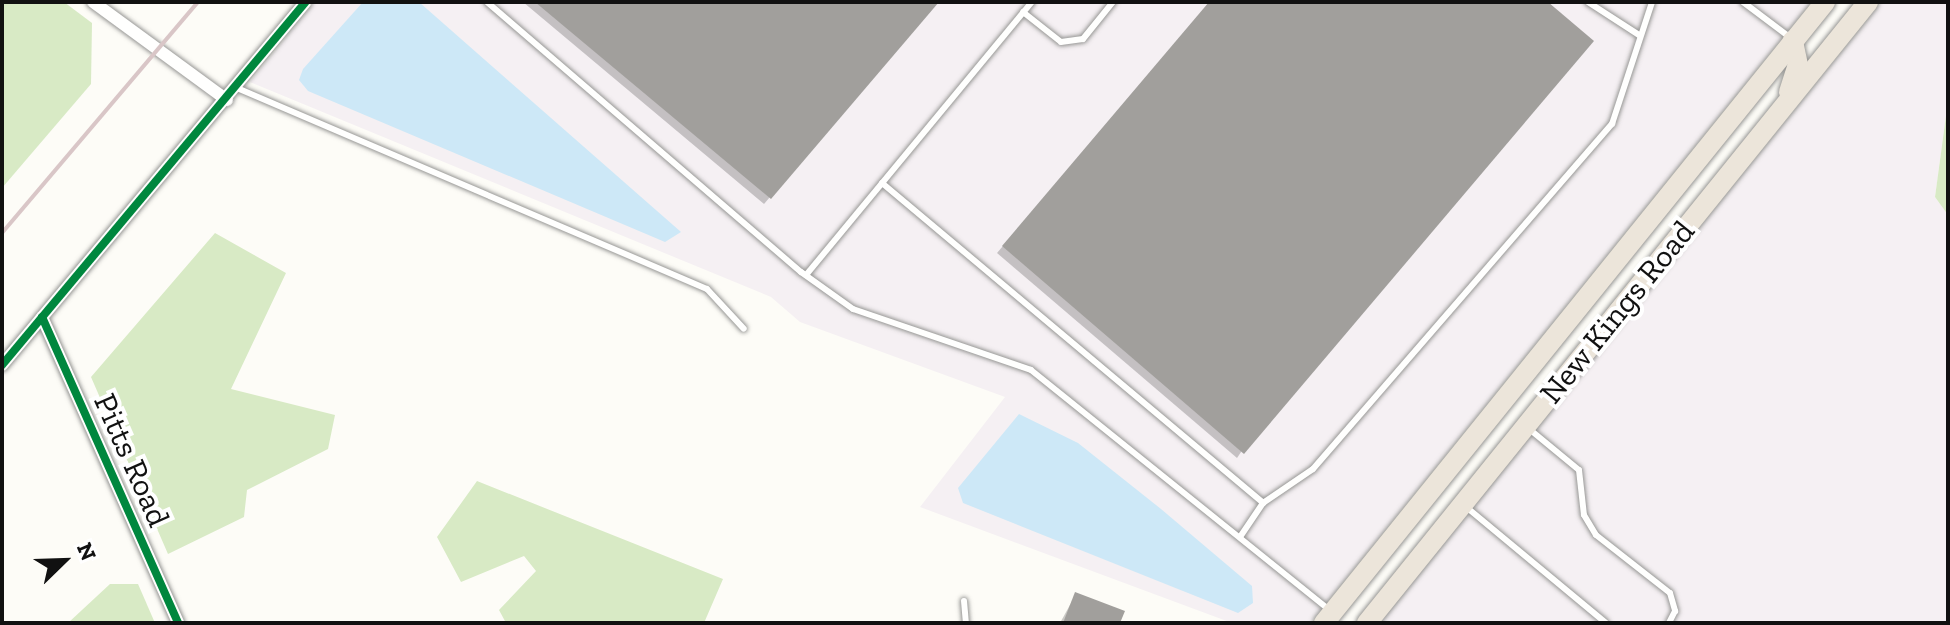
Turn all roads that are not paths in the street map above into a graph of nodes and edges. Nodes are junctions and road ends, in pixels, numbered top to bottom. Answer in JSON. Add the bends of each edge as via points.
{"nodes":[{"id":1,"x":93,"y":2,"type":"edge"},
{"id":2,"x":306,"y":2,"type":"edge"},
{"id":3,"x":487,"y":2,"type":"edge"},
{"id":4,"x":1032,"y":2,"type":"edge"},
{"id":5,"x":1113,"y":2,"type":"edge"},
{"id":6,"x":1588,"y":2,"type":"edge"},
{"id":7,"x":1652,"y":2,"type":"edge"},
{"id":8,"x":1743,"y":2,"type":"edge"},
{"id":9,"x":1825,"y":2,"type":"edge"},
{"id":10,"x":1868,"y":2,"type":"edge"},
{"id":11,"x":1023,"y":12,"type":"junction"},
{"id":12,"x":1639,"y":35,"type":"junction"},
{"id":13,"x":1793,"y":41,"type":"junction"},
{"id":14,"x":237,"y":88,"type":"junction"},
{"id":15,"x":227,"y":100,"type":"junction"},
{"id":16,"x":1785,"y":104,"type":"junction"},
{"id":17,"x":882,"y":183,"type":"junction"},
{"id":18,"x":806,"y":275,"type":"junction"},
{"id":19,"x":42,"y":317,"type":"junction"},
{"id":20,"x":744,"y":329,"type":"dead end"},
{"id":21,"x":2,"y":365,"type":"edge"},
{"id":22,"x":1526,"y":426,"type":"junction"},
{"id":23,"x":1263,"y":503,"type":"junction"},
{"id":24,"x":1463,"y":504,"type":"junction"},
{"id":25,"x":1240,"y":537,"type":"junction"},
{"id":26,"x":964,"y":601,"type":"dead end"},
{"id":27,"x":1328,"y":618,"type":"edge"},
{"id":28,"x":178,"y":623,"type":"edge"},
{"id":29,"x":966,"y":623,"type":"edge"},
{"id":30,"x":1367,"y":623,"type":"edge"},
{"id":31,"x":1606,"y":623,"type":"edge"},
{"id":32,"x":1669,"y":623,"type":"edge"}],
"edges":[{"from":1,"to":15,"type":"street"},
{"from":2,"to":14,"type":"street"},
{"from":3,"to":18,"type":"lane"},
{"from":4,"to":11,"type":"lane"},
{"from":5,"to":11,"type":"lane","via":[[1083,39],[1061,42]]},
{"from":6,"to":12,"type":"lane"},
{"from":7,"to":12,"type":"lane"},
{"from":8,"to":13,"type":"lane"},
{"from":9,"to":13,"type":"highway","name":"New Kings Road"},
{"from":10,"to":16,"type":"highway","name":"New Kings Road"},
{"from":11,"to":17,"type":"lane"},
{"from":12,"to":23,"type":"lane","via":[[1612,124],[1313,469]]},
{"from":13,"to":16,"type":"highway","via":[[1798,65]]},
{"from":13,"to":27,"type":"highway","name":"New Kings Road"},
{"from":14,"to":15,"type":"street"},
{"from":14,"to":20,"type":"lane","via":[[707,289]]},
{"from":15,"to":19,"type":"street"},
{"from":16,"to":22,"type":"highway","name":"New Kings Road"},
{"from":17,"to":18,"type":"lane"},
{"from":17,"to":23,"type":"lane"},
{"from":18,"to":25,"type":"lane","via":[[853,309],[1031,370]]},
{"from":19,"to":21,"type":"street"},
{"from":19,"to":28,"type":"street","name":"Pitts Road"},
{"from":22,"to":24,"type":"highway","name":"New Kings Road"},
{"from":22,"to":32,"type":"lane","via":[[1579,470],[1584,515],[1596,535],[1670,593],[1675,611]]},
{"from":23,"to":25,"type":"lane"},
{"from":24,"to":30,"type":"highway","name":"New Kings Road"},
{"from":24,"to":31,"type":"lane"},
{"from":25,"to":27,"type":"lane"},
{"from":26,"to":29,"type":"lane"}]}
